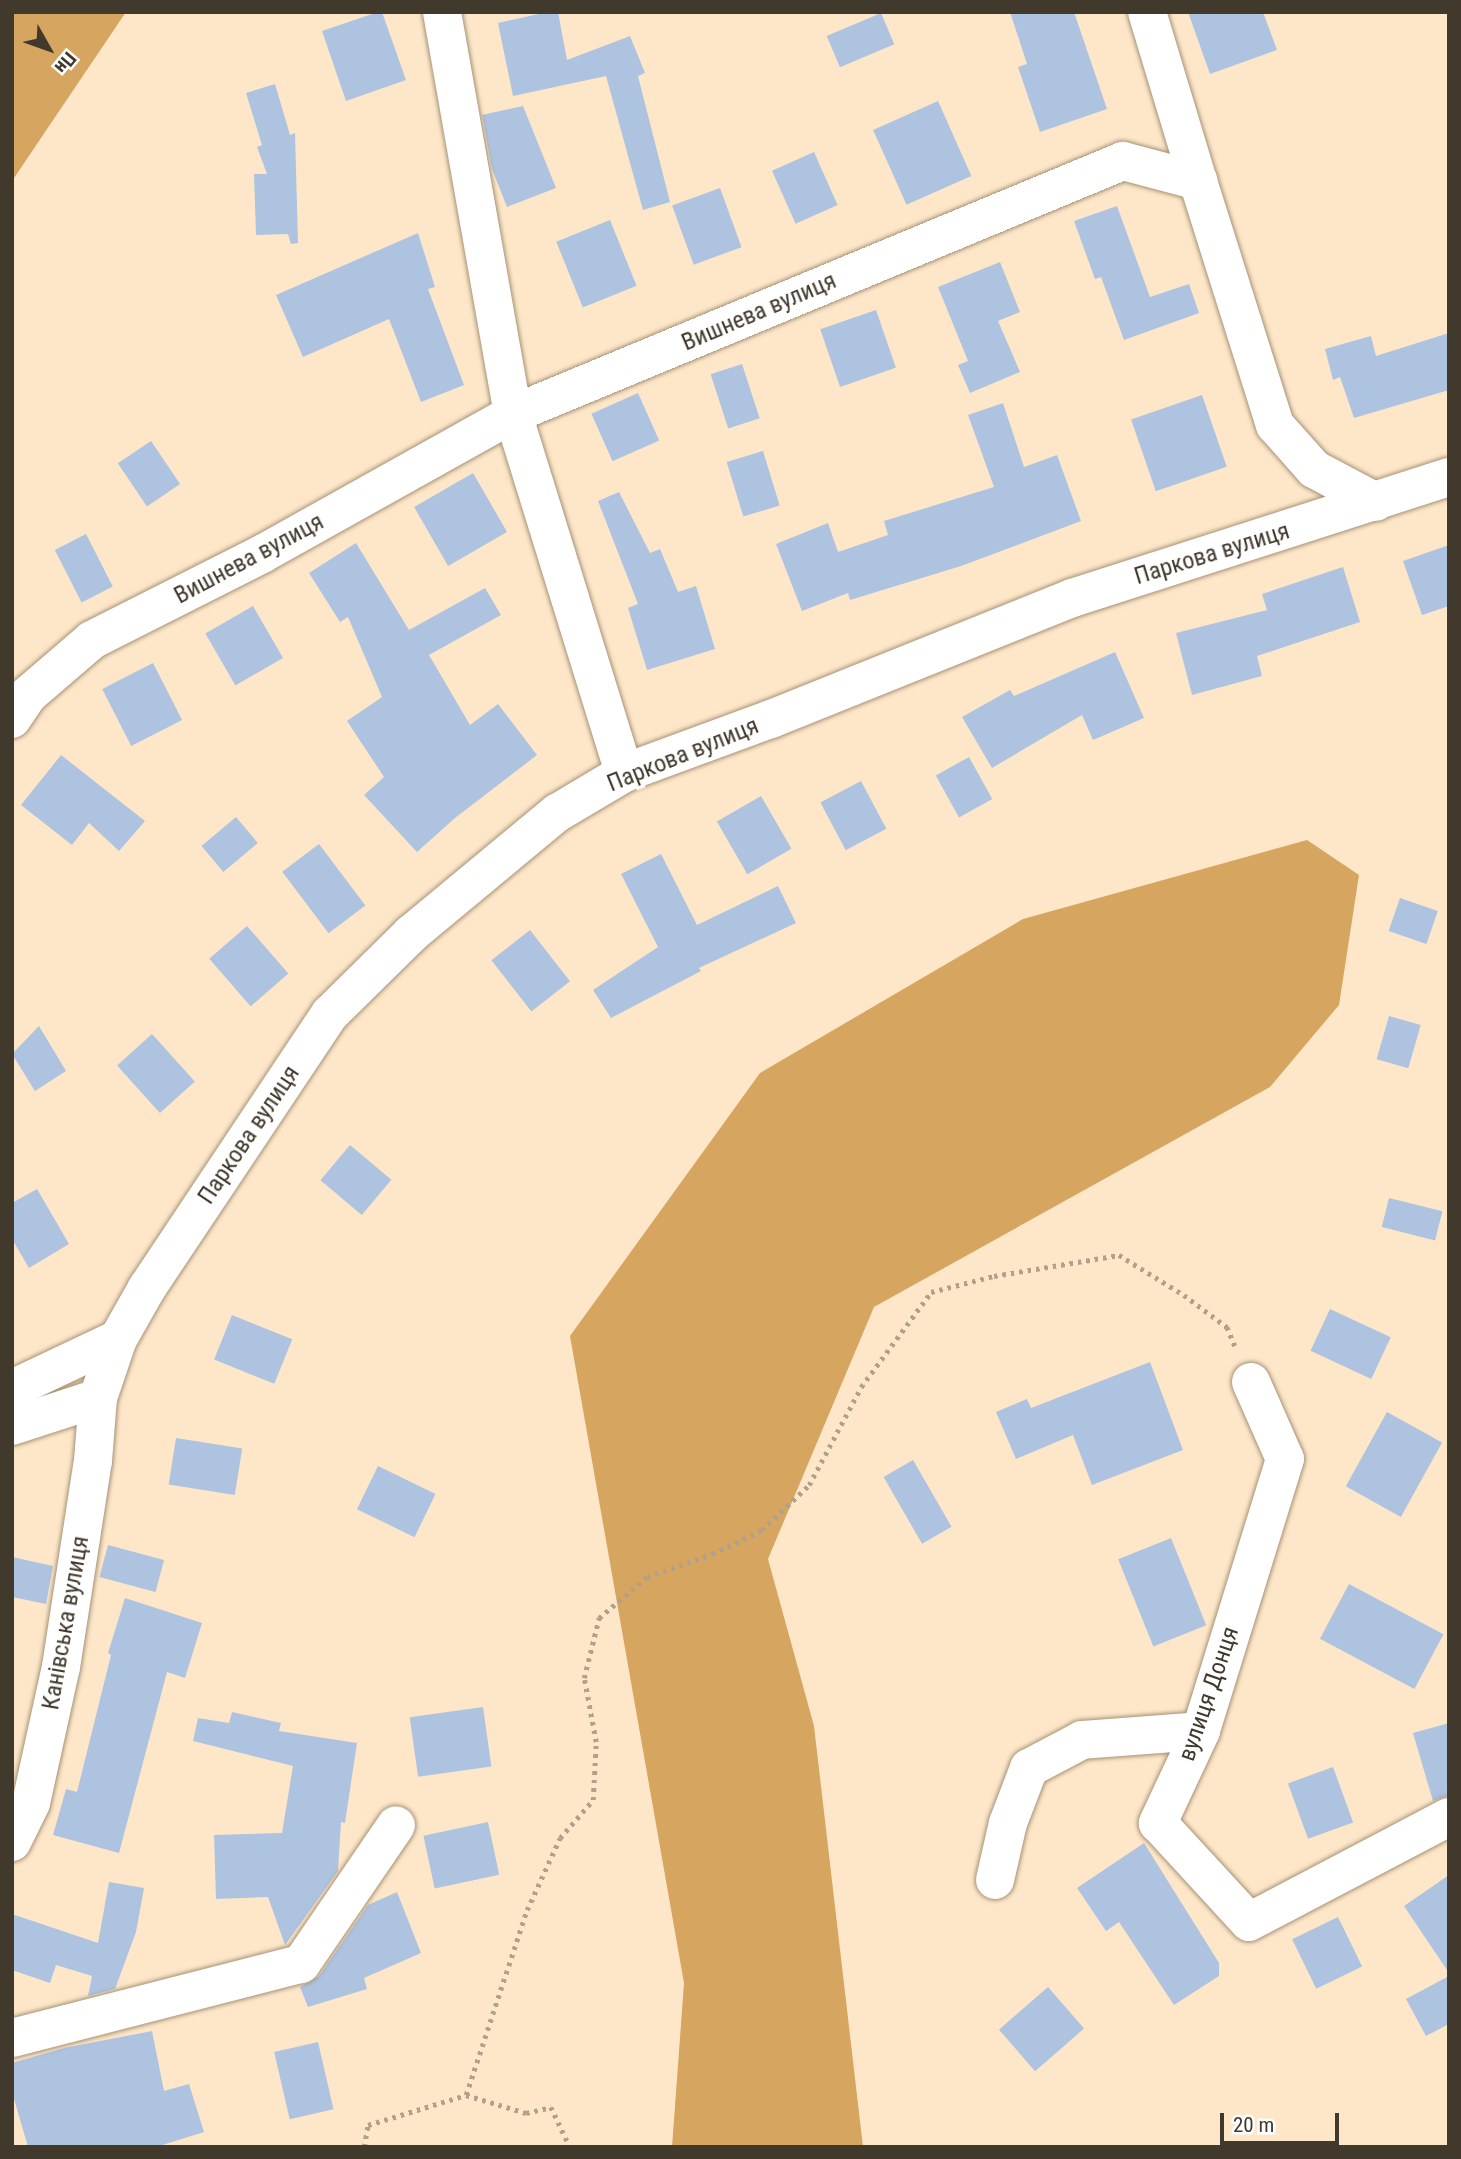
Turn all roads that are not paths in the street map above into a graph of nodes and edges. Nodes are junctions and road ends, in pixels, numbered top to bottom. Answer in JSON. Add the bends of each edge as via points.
{"nodes":[{"id":1,"x":442,"y":12,"type":"edge"},
{"id":2,"x":1147,"y":12,"type":"edge"},
{"id":3,"x":1198,"y":181,"type":"junction"},
{"id":4,"x":513,"y":414,"type":"junction"},
{"id":5,"x":1449,"y":477,"type":"edge"},
{"id":6,"x":1376,"y":502,"type":"junction"},
{"id":7,"x":17,"y":700,"type":"edge"},
{"id":8,"x":624,"y":774,"type":"junction"},
{"id":9,"x":118,"y":1339,"type":"junction"},
{"id":10,"x":1251,"y":1382,"type":"road end"},
{"id":11,"x":12,"y":1389,"type":"edge"},
{"id":12,"x":98,"y":1398,"type":"junction"},
{"id":13,"x":12,"y":1426,"type":"edge"},
{"id":14,"x":1201,"y":1731,"type":"junction"},
{"id":15,"x":1449,"y":1817,"type":"edge"},
{"id":16,"x":396,"y":1825,"type":"dead end"},
{"id":17,"x":12,"y":1842,"type":"edge"},
{"id":18,"x":995,"y":1880,"type":"dead end"},
{"id":19,"x":12,"y":2038,"type":"edge"}],
"edges":[{"from":1,"to":4,"type":"street"},
{"from":2,"to":3,"type":"street"},
{"from":3,"to":4,"type":"street","name":"Вишнева вулиця","via":[[1123,161]]},
{"from":3,"to":6,"type":"street","via":[[1275,425],[1314,469]]},
{"from":4,"to":7,"type":"street","name":"Вишнева вулиця","via":[[262,554],[92,640]]},
{"from":4,"to":8,"type":"street"},
{"from":5,"to":6,"type":"street","name":"Паркова вулиця"},
{"from":6,"to":8,"type":"street","name":"Паркова вулиця","via":[[1072,598]]},
{"from":8,"to":9,"type":"street","name":"Паркова вулиця","via":[[556,813],[411,934],[330,1014],[147,1288]]},
{"from":9,"to":11,"type":"street"},
{"from":9,"to":12,"type":"street","name":"Паркова вулиця"},
{"from":10,"to":14,"type":"street","name":"вулиця Донця","via":[[1285,1459]]},
{"from":12,"to":13,"type":"street"},
{"from":12,"to":17,"type":"street","name":"Канівська вулиця","via":[[93,1461],[61,1667],[31,1803]]},
{"from":14,"to":15,"type":"street","name":"вулиця Донця","via":[[1158,1823],[1249,1922]]},
{"from":14,"to":18,"type":"street","via":[[1083,1740],[1029,1768],[1008,1823]]},
{"from":16,"to":19,"type":"street","via":[[301,1965]]}]}
